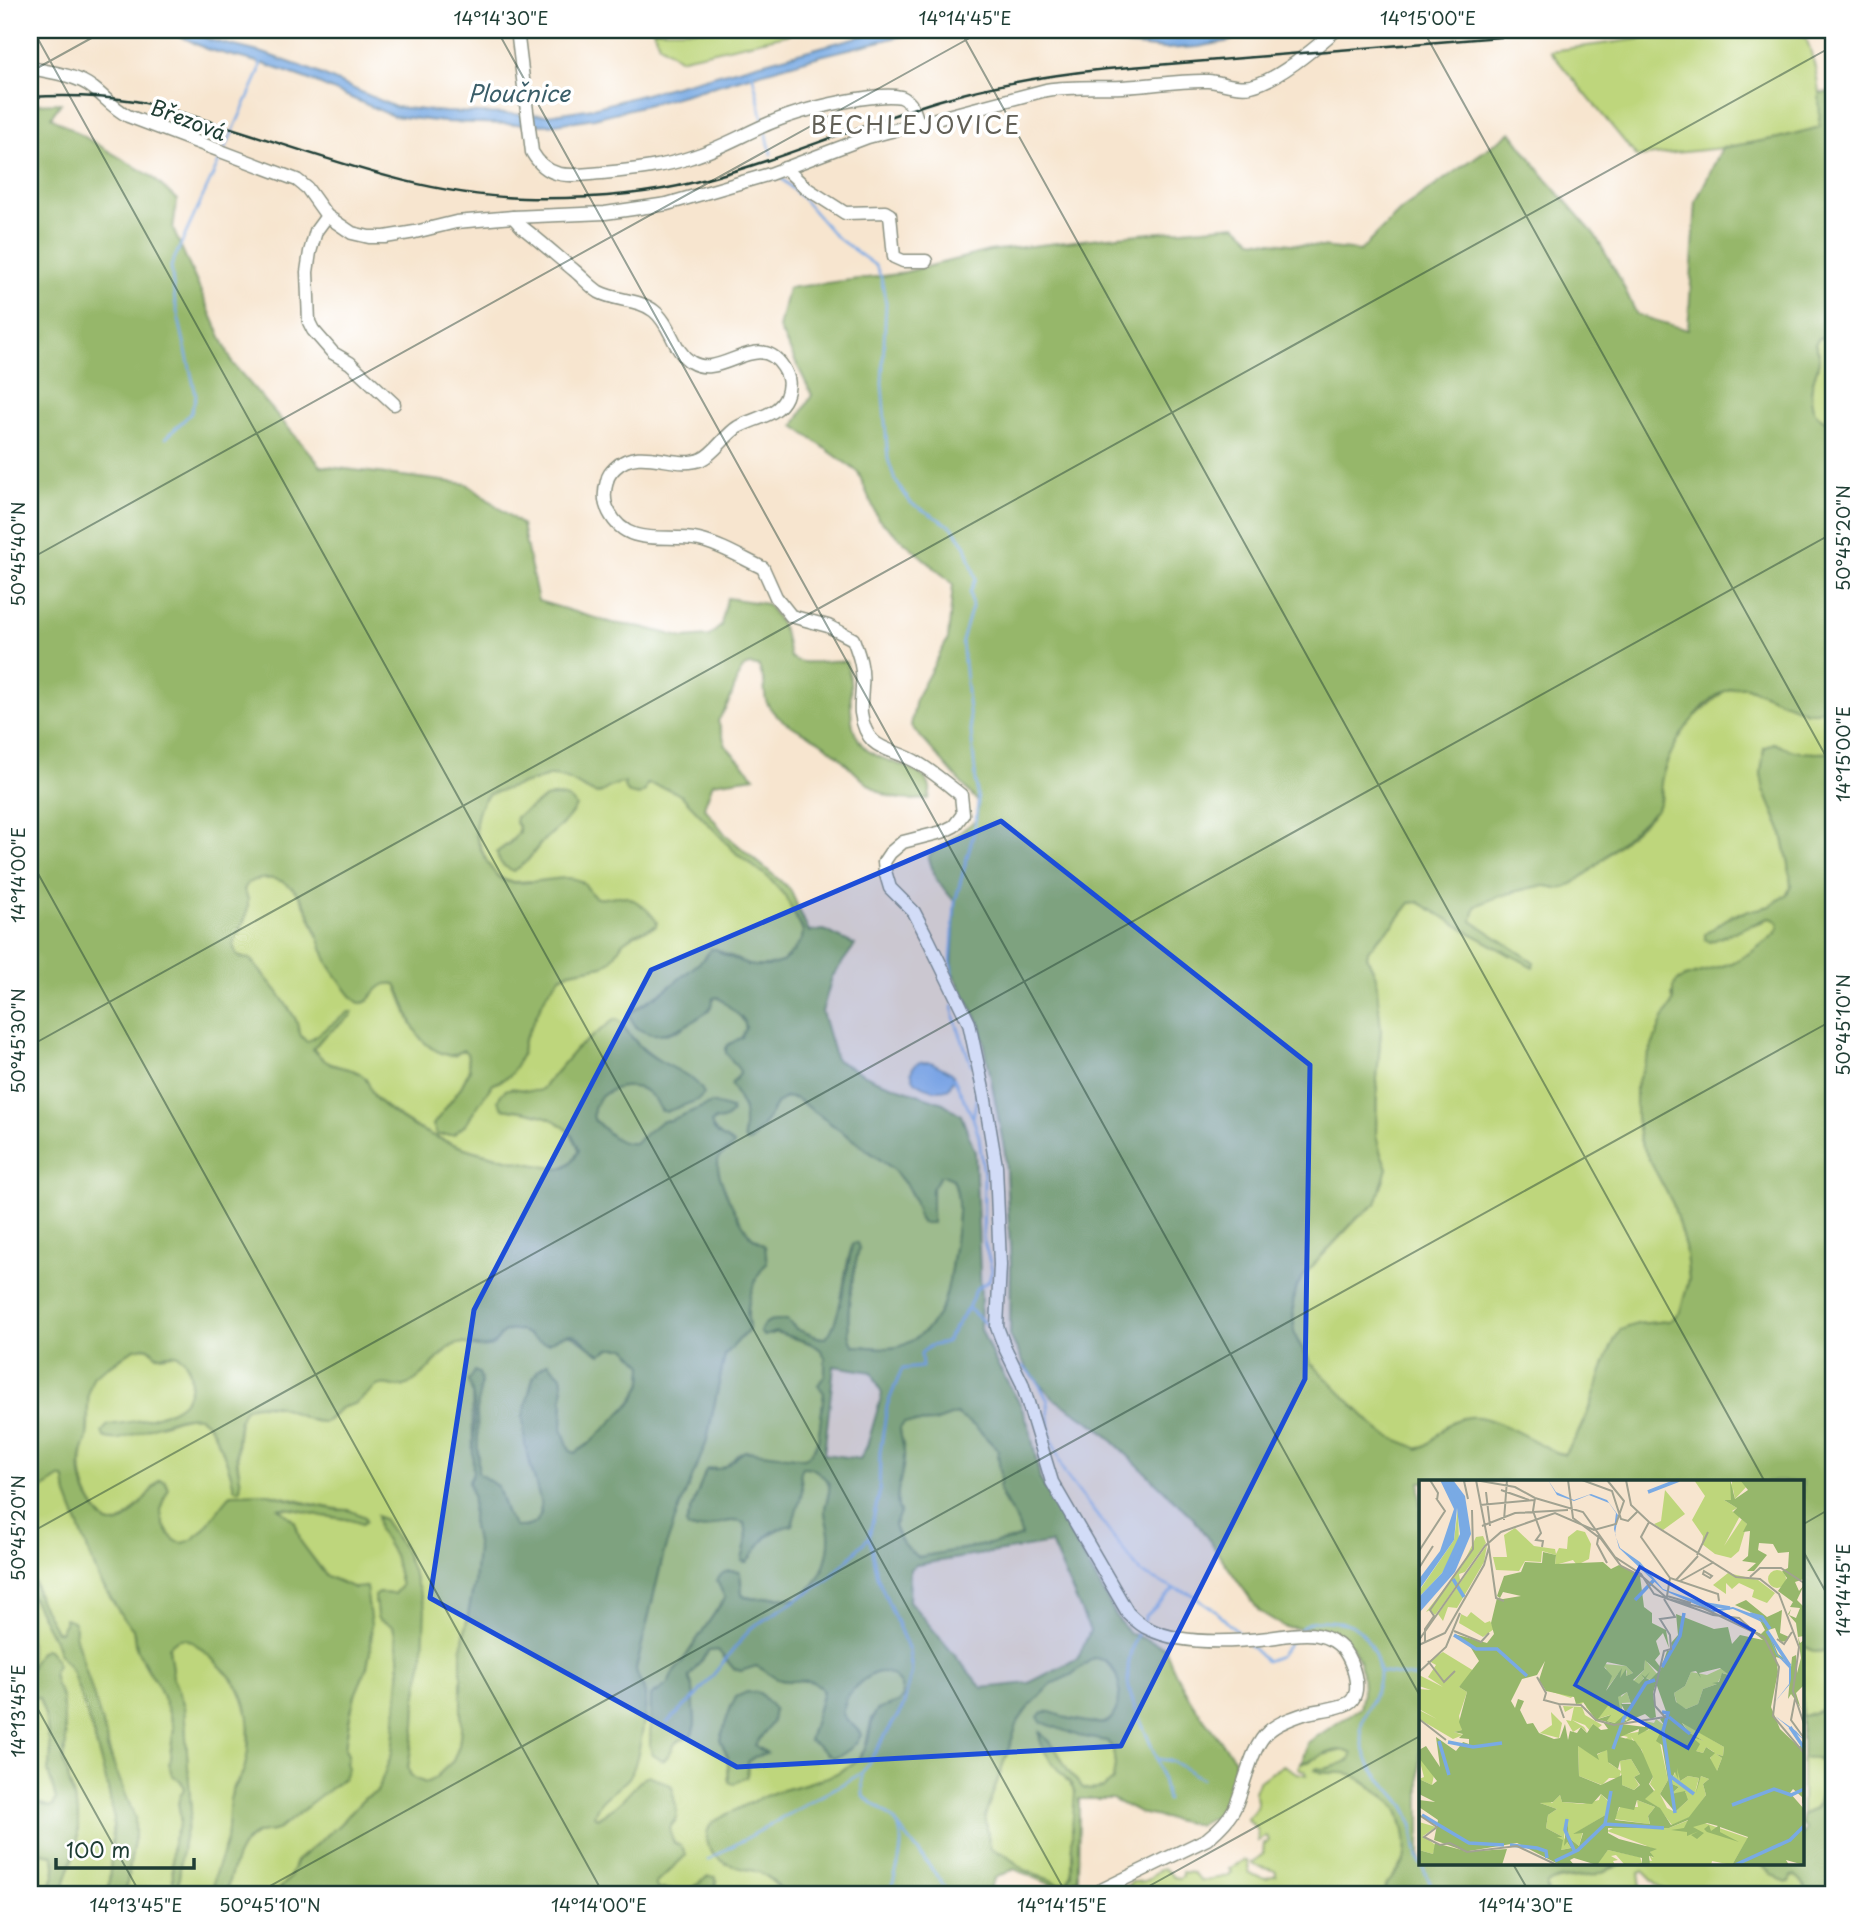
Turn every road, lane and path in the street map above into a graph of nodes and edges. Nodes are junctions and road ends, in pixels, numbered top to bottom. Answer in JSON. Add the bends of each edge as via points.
{"nodes":[{"id":1,"x":517,"y":30,"type":"edge"},
{"id":2,"x":1336,"y":30,"type":"edge"},
{"id":3,"x":30,"y":68,"type":"edge"},
{"id":4,"x":918,"y":122,"type":"junction"},
{"id":5,"x":785,"y":168,"type":"junction"},
{"id":6,"x":327,"y":216,"type":"junction"},
{"id":7,"x":513,"y":217,"type":"junction"},
{"id":8,"x":926,"y":261,"type":"dead end"},
{"id":9,"x":394,"y":404,"type":"dead end"},
{"id":10,"x":1091,"y":1895,"type":"edge"}],
"edges":[{"from":1,"to":4,"type":"street","via":[[532,152],[541,166],[560,175],[673,163],[764,126],[843,101],[902,97],[914,108]]},
{"from":2,"to":4,"type":"street","via":[[1266,81],[1251,86],[1210,81],[1072,86]]},
{"from":3,"to":6,"type":"street","name":"Březová","via":[[81,80],[128,116],[297,180]]},
{"from":4,"to":5,"type":"street"},
{"from":5,"to":7,"type":"street","via":[[667,204],[605,213]]},
{"from":5,"to":8,"type":"street","via":[[845,213],[886,212],[894,257]]},
{"from":6,"to":7,"type":"street","via":[[352,233],[369,237]]},
{"from":6,"to":9,"type":"street","via":[[310,252],[309,321],[333,354],[350,363]]},
{"from":7,"to":10,"type":"street","via":[[599,291],[650,308],[663,318],[691,362],[702,366],[752,352],[766,353],[777,358],[786,372],[790,382],[782,406],[736,428],[703,459],[634,457],[618,465],[608,475],[606,506],[621,529],[634,535],[699,540],[762,568],[791,616],[853,639],[862,663],[860,710],[872,741],[916,761],[961,795],[963,814],[954,826],[903,842],[884,862],[885,871],[890,888],[914,912],[969,1023],[996,1166],[997,1326],[1021,1383],[1052,1482],[1128,1613],[1147,1629],[1166,1636],[1208,1640],[1314,1634],[1343,1650],[1353,1670],[1357,1685],[1347,1705],[1306,1714],[1268,1731],[1256,1747],[1234,1811],[1207,1839]]}]}
